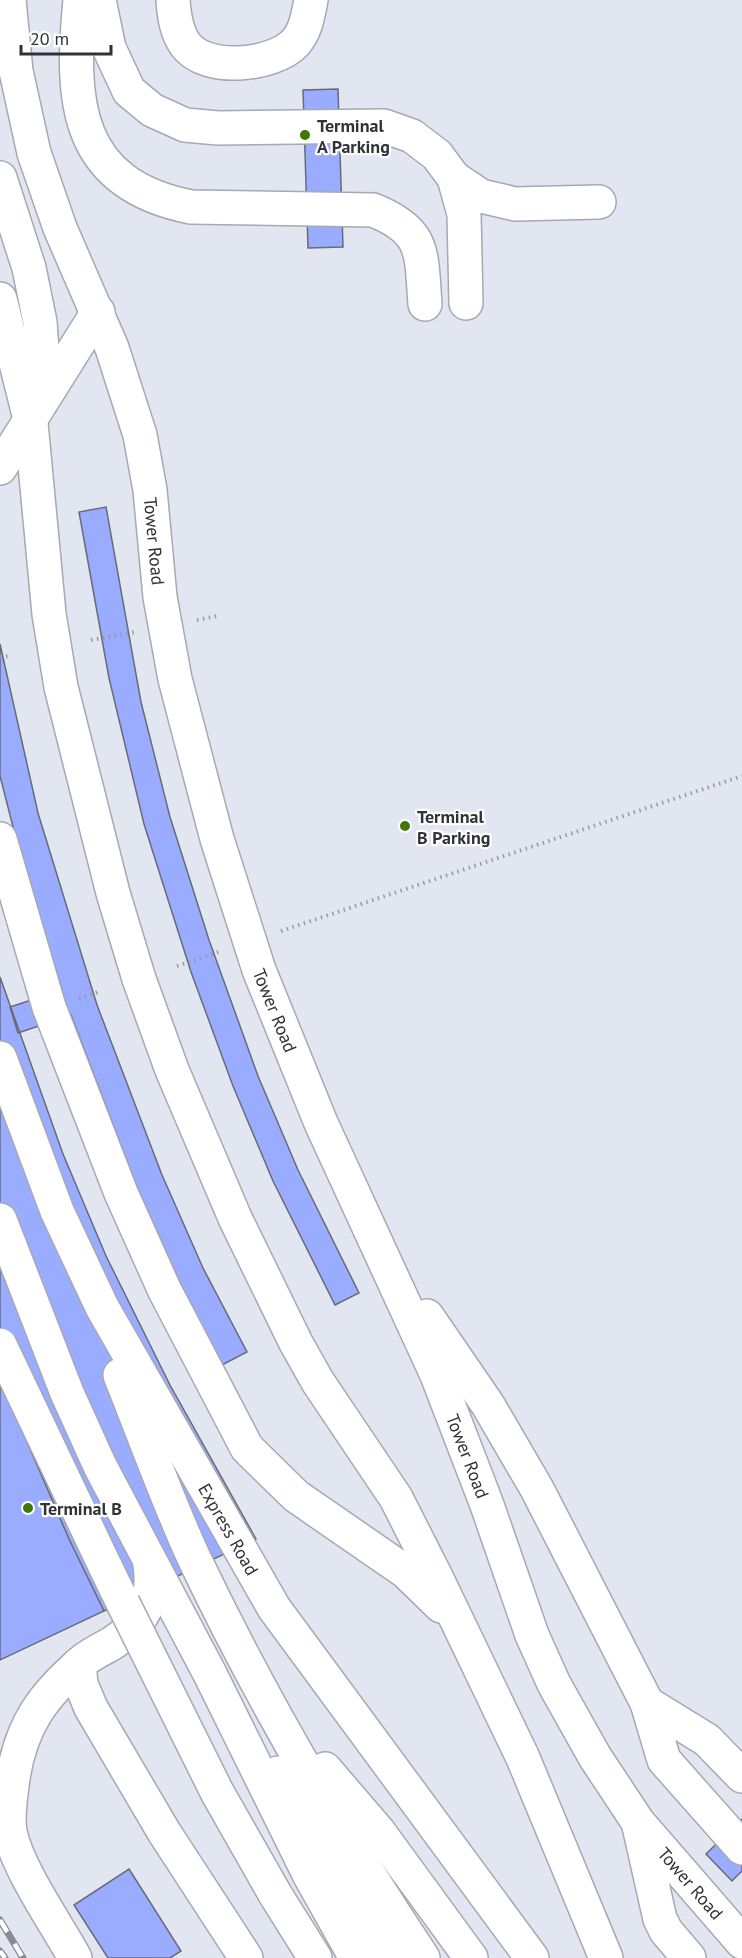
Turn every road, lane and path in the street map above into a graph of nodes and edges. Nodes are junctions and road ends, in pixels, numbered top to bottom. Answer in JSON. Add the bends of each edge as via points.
{"nodes":[{"id":1,"x":9,"y":0,"type":"edge"},
{"id":2,"x":80,"y":0,"type":"edge"},
{"id":3,"x":99,"y":0,"type":"edge"},
{"id":4,"x":172,"y":0,"type":"edge"},
{"id":5,"x":311,"y":0,"type":"edge"},
{"id":6,"x":0,"y":178,"type":"edge"},
{"id":7,"x":454,"y":178,"type":"junction"},
{"id":8,"x":599,"y":202,"type":"dead end"},
{"id":9,"x":0,"y":299,"type":"edge"},
{"id":10,"x":466,"y":303,"type":"dead end"},
{"id":11,"x":424,"y":304,"type":"dead end"},
{"id":12,"x":98,"y":312,"type":"junction"},
{"id":13,"x":31,"y":423,"type":"junction"},
{"id":14,"x":0,"y":468,"type":"edge"},
{"id":15,"x":217,"y":616,"type":"dead end"},
{"id":16,"x":196,"y":620,"type":"dead end"},
{"id":17,"x":135,"y":632,"type":"dead end"},
{"id":18,"x":92,"y":640,"type":"dead end"},
{"id":19,"x":9,"y":656,"type":"dead end"},
{"id":20,"x":0,"y":657,"type":"edge"},
{"id":21,"x":742,"y":776,"type":"edge"},
{"id":22,"x":0,"y":839,"type":"edge"},
{"id":23,"x":280,"y":931,"type":"dead end"},
{"id":24,"x":219,"y":952,"type":"dead end"},
{"id":25,"x":177,"y":966,"type":"dead end"},
{"id":26,"x":98,"y":992,"type":"dead end"},
{"id":27,"x":73,"y":1001,"type":"dead end"},
{"id":28,"x":0,"y":1058,"type":"edge"},
{"id":29,"x":57,"y":1211,"type":"junction"},
{"id":30,"x":0,"y":1220,"type":"edge"},
{"id":31,"x":375,"y":1241,"type":"junction"},
{"id":32,"x":0,"y":1345,"type":"edge"},
{"id":33,"x":158,"y":1605,"type":"junction"},
{"id":34,"x":461,"y":1629,"type":"junction"},
{"id":35,"x":112,"y":1643,"type":"junction"},
{"id":36,"x":80,"y":1665,"type":"junction"},
{"id":37,"x":210,"y":1674,"type":"junction"},
{"id":38,"x":647,"y":1703,"type":"junction"},
{"id":39,"x":270,"y":1704,"type":"junction"},
{"id":40,"x":742,"y":1776,"type":"edge"},
{"id":41,"x":638,"y":1822,"type":"junction"},
{"id":42,"x":742,"y":1848,"type":"edge"},
{"id":43,"x":742,"y":1942,"type":"edge"},
{"id":44,"x":75,"y":1958,"type":"edge"},
{"id":45,"x":246,"y":1958,"type":"edge"},
{"id":46,"x":315,"y":1958,"type":"edge"},
{"id":47,"x":356,"y":1958,"type":"edge"},
{"id":48,"x":391,"y":1958,"type":"edge"},
{"id":49,"x":423,"y":1958,"type":"edge"},
{"id":50,"x":471,"y":1958,"type":"edge"},
{"id":51,"x":532,"y":1958,"type":"edge"},
{"id":52,"x":606,"y":1958,"type":"edge"},
{"id":53,"x":689,"y":1958,"type":"edge"}],
"edges":[{"from":1,"to":12,"type":"street","name":"Tower Road","via":[[16,71],[34,153],[57,219]]},
{"from":2,"to":11,"type":"street","via":[[75,54],[78,106],[98,154],[116,174],[138,191],[191,207],[373,210],[393,218],[420,248]]},
{"from":3,"to":7,"type":"street","via":[[109,48],[129,91],[152,110],[185,125],[218,128],[384,126],[412,136],[437,155]]},
{"from":4,"to":5,"type":"street","via":[[185,46],[207,61],[234,64],[277,56],[295,42],[307,22]]},
{"from":6,"to":13,"type":"street","via":[[29,268],[40,322],[42,349]]},
{"from":7,"to":8,"type":"street","via":[[481,196],[515,204]]},
{"from":7,"to":10,"type":"street","via":[[464,214]]},
{"from":9,"to":13,"type":"street"},
{"from":12,"to":13,"type":"street"},
{"from":12,"to":31,"type":"street","name":"Tower Road","via":[[140,435],[150,490],[160,597],[175,679],[232,890],[299,1072]]},
{"from":13,"to":14,"type":"street"},
{"from":13,"to":34,"type":"street","via":[[55,659],[98,838],[139,979],[193,1121],[278,1307],[318,1382],[396,1498]]},
{"from":15,"to":16,"type":"path"},
{"from":17,"to":18,"type":"path"},
{"from":19,"to":20,"type":"path"},
{"from":21,"to":23,"type":"path"},
{"from":22,"to":34,"type":"street","via":[[49,1007],[129,1213],[169,1299],[248,1448],[314,1510],[414,1579]]},
{"from":24,"to":25,"type":"path"},
{"from":26,"to":27,"type":"path"},
{"from":28,"to":29,"type":"street","name":"Express Road"},
{"from":29,"to":39,"type":"street","via":[[166,1493],[208,1585]]},
{"from":29,"to":51,"type":"street","name":"Express Road","via":[[129,1356],[274,1608]]},
{"from":30,"to":33,"type":"street","via":[[67,1393],[150,1562]]},
{"from":31,"to":38,"type":"street","via":[[488,1405],[521,1460]]},
{"from":31,"to":41,"type":"street","name":"Tower Road","via":[[444,1393],[543,1660],[580,1733]]},
{"from":32,"to":46,"type":"street","bridge":true,"via":[[217,1792]]},
{"from":33,"to":35,"type":"street"},
{"from":33,"to":37,"type":"street"},
{"from":34,"to":52,"type":"street","via":[[522,1758]]},
{"from":35,"to":36,"type":"street"},
{"from":35,"to":37,"type":"street","via":[[150,1644],[189,1659]]},
{"from":36,"to":44,"type":"street","via":[[46,1700],[26,1728],[16,1758],[9,1820],[21,1862]]},
{"from":36,"to":45,"type":"street","via":[[81,1683],[91,1708],[164,1833]]},
{"from":37,"to":47,"type":"street","via":[[310,1876]]},
{"from":37,"to":48,"type":"street","via":[[293,1794]]},
{"from":38,"to":40,"type":"street","via":[[707,1740]]},
{"from":38,"to":42,"type":"street","via":[[664,1760]]},
{"from":39,"to":49,"type":"street"},
{"from":39,"to":50,"type":"street","via":[[379,1832]]},
{"from":41,"to":43,"type":"street","name":"Tower Road"},
{"from":41,"to":53,"type":"street","via":[[660,1919]]}]}
